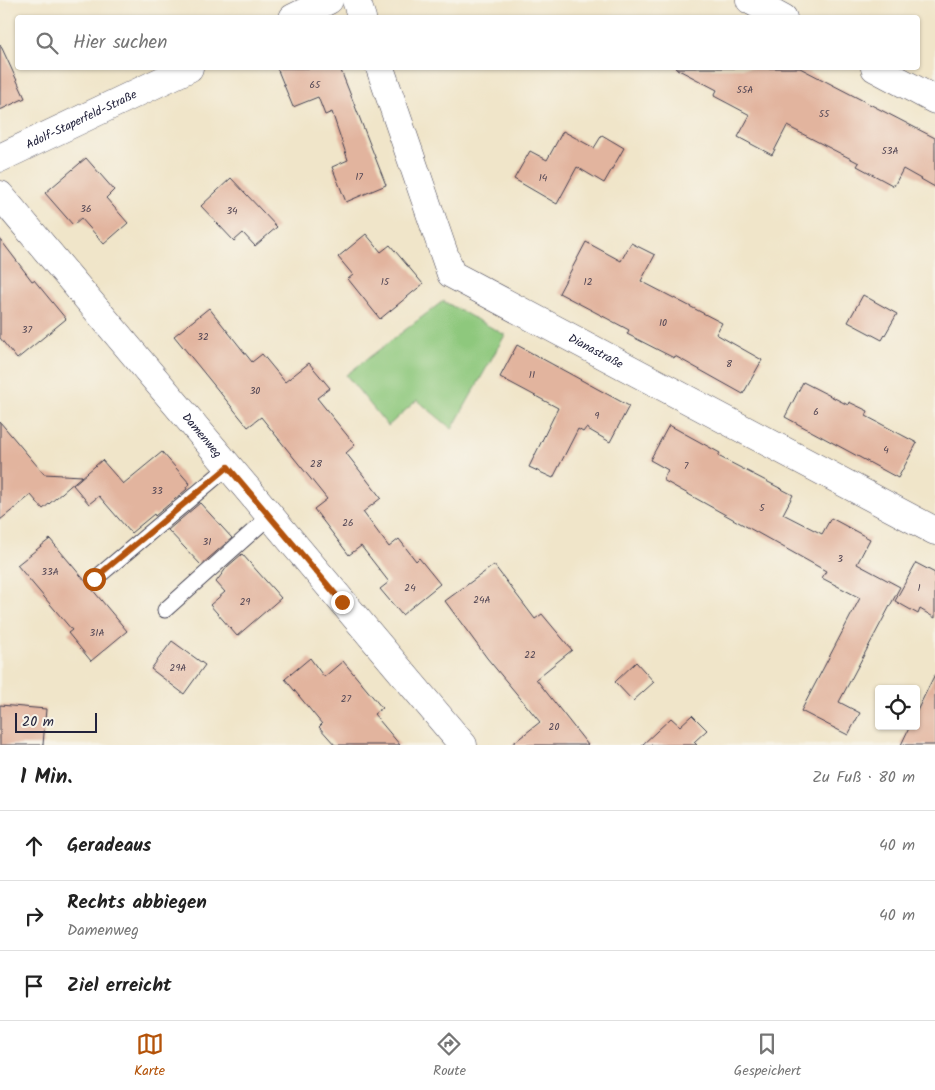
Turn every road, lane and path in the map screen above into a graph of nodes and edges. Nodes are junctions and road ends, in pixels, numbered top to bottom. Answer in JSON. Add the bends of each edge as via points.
{"nodes":[{"id":1,"x":329,"y":0,"type":"edge"},
{"id":2,"x":356,"y":0,"type":"edge"},
{"id":3,"x":750,"y":0,"type":"edge"},
{"id":4,"x":299,"y":15,"type":"edge"},
{"id":5,"x":361,"y":15,"type":"edge"},
{"id":6,"x":778,"y":15,"type":"edge"},
{"id":7,"x":185,"y":70,"type":"edge"},
{"id":8,"x":381,"y":70,"type":"edge"},
{"id":9,"x":879,"y":70,"type":"edge"},
{"id":10,"x":935,"y":100,"type":"edge"},
{"id":11,"x":0,"y":158,"type":"edge"},
{"id":12,"x":0,"y":194,"type":"edge"},
{"id":13,"x":228,"y":467,"type":"junction"},
{"id":14,"x":270,"y":516,"type":"junction"},
{"id":15,"x":935,"y":531,"type":"edge"},
{"id":16,"x":94,"y":579,"type":"dead end"},
{"id":17,"x":165,"y":610,"type":"dead end"},
{"id":18,"x":463,"y":745,"type":"edge"}],
"edges":[{"from":1,"to":4,"type":"street"},
{"from":2,"to":5,"type":"street"},
{"from":3,"to":6,"type":"street"},
{"from":7,"to":11,"type":"street","name":"Adolf-Staperfeld-Straße"},
{"from":8,"to":15,"type":"street","name":"Dianastraße","via":[[451,274]]},
{"from":9,"to":10,"type":"street"},
{"from":12,"to":13,"type":"street","name":"Damenweg"},
{"from":13,"to":14,"type":"street","name":"Damenweg"},
{"from":13,"to":16,"type":"lane"},
{"from":14,"to":17,"type":"lane"},
{"from":14,"to":18,"type":"street","name":"Damenweg"}]}
